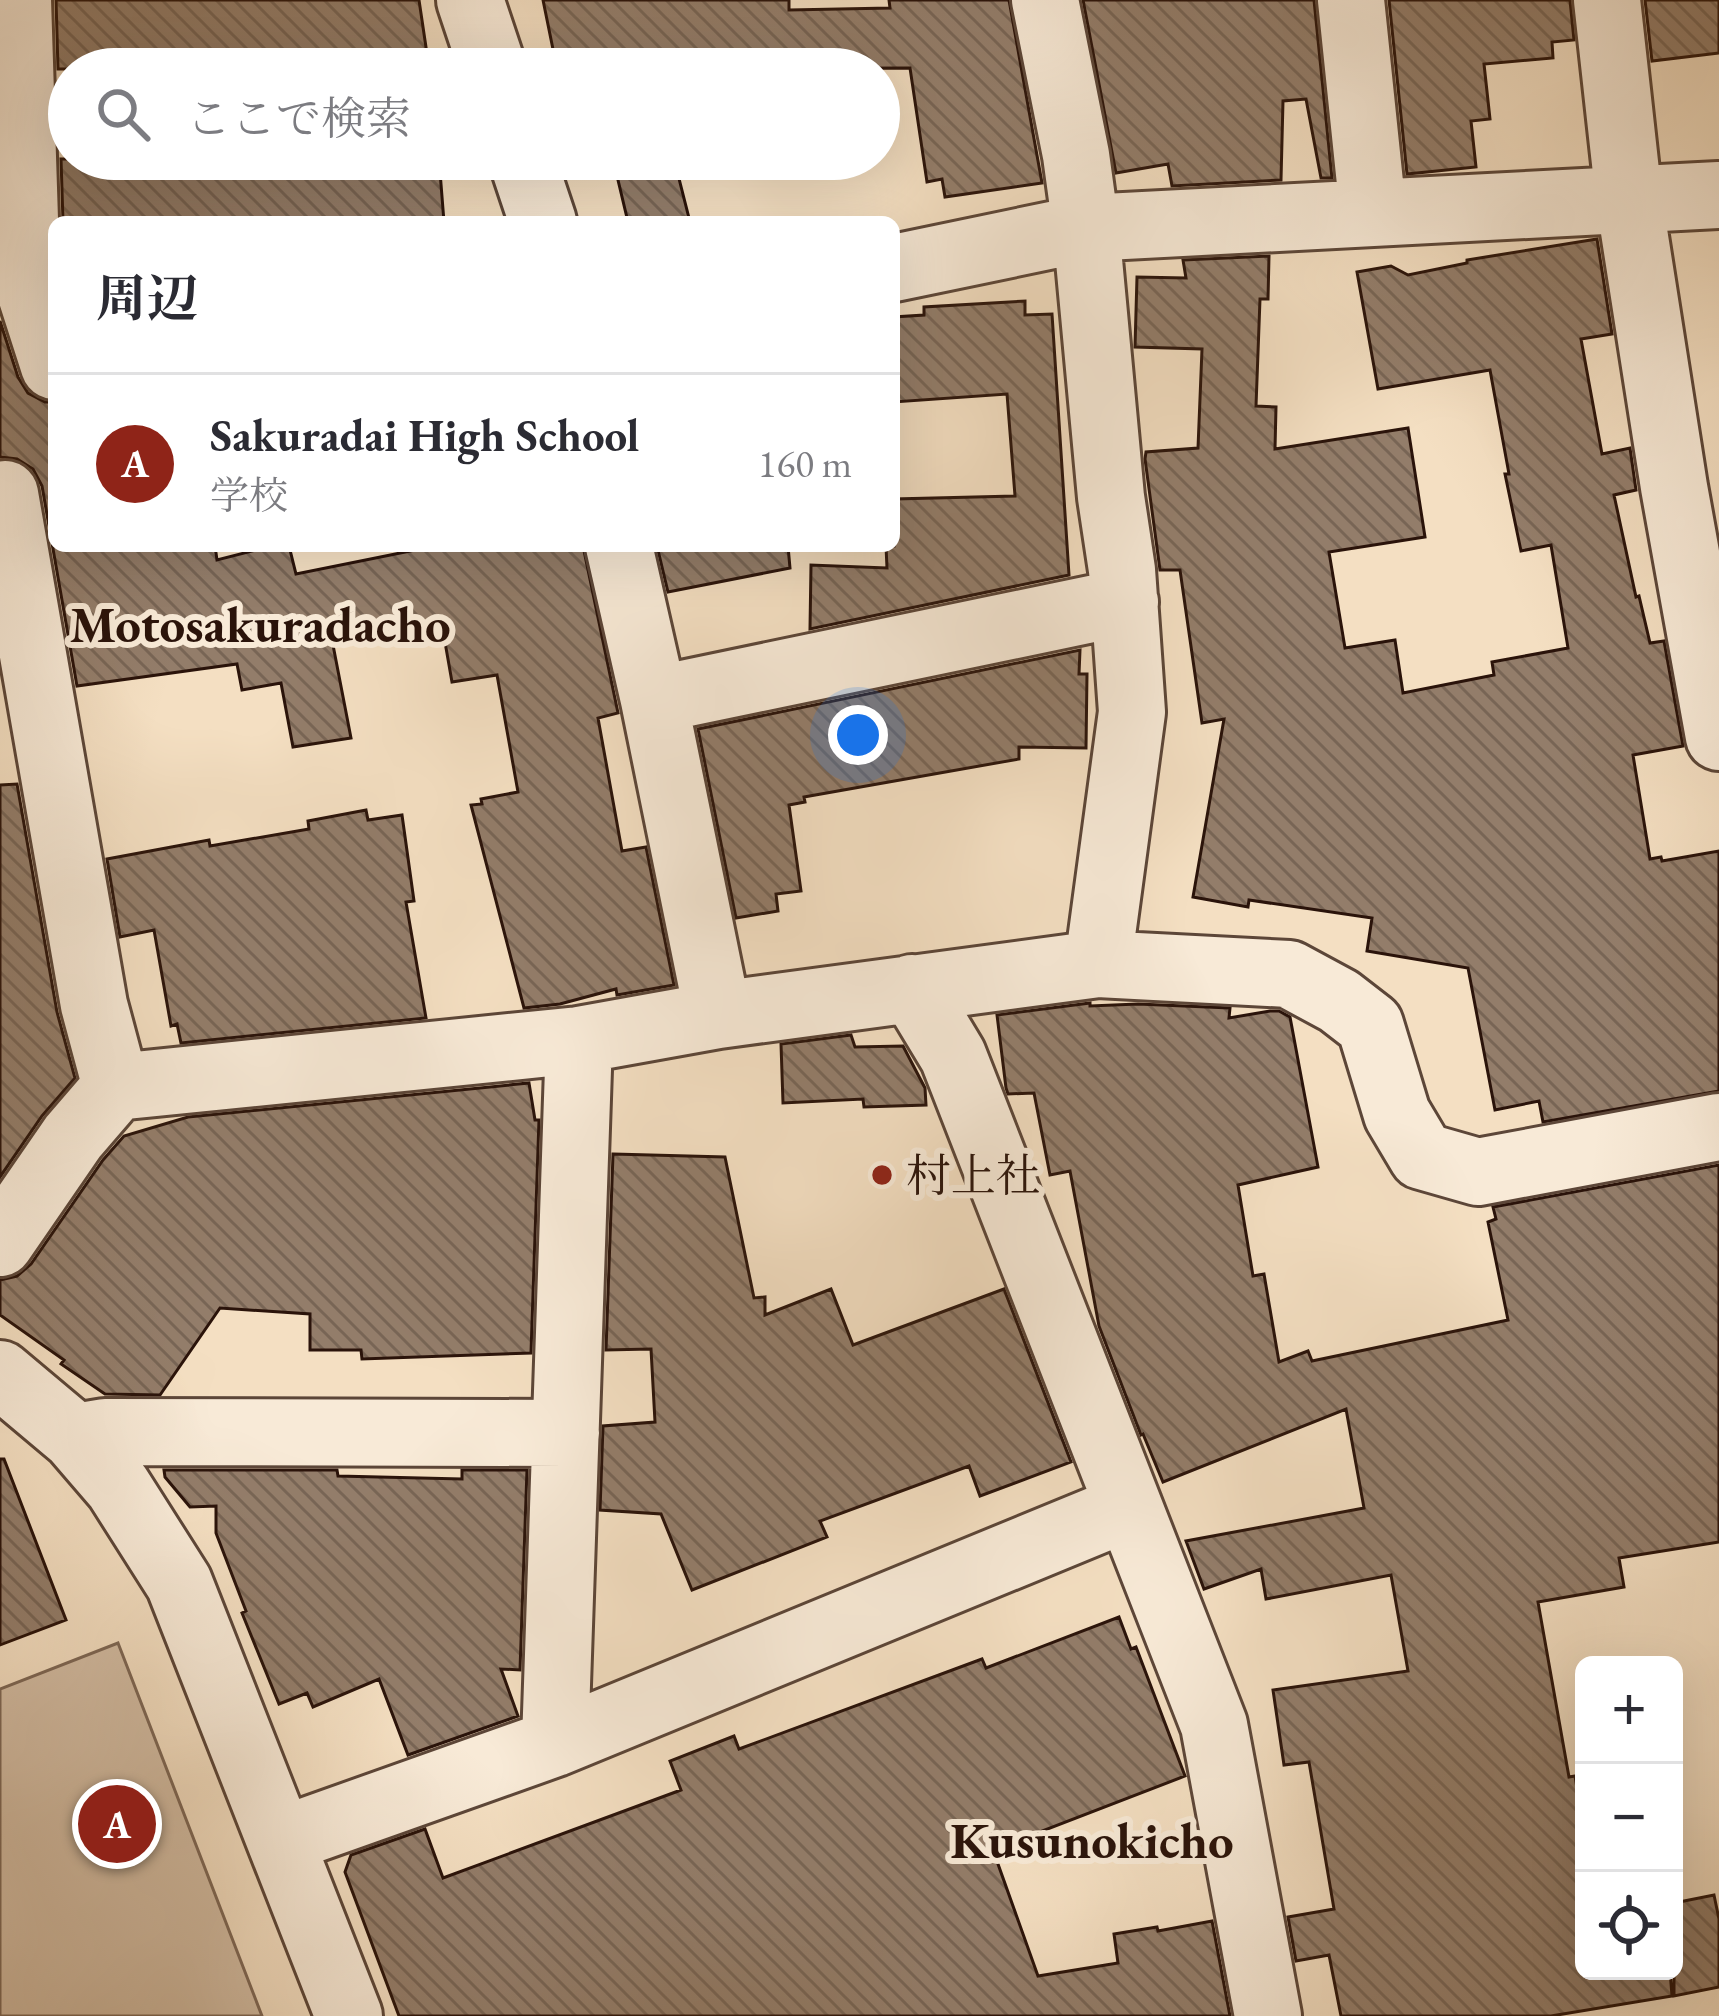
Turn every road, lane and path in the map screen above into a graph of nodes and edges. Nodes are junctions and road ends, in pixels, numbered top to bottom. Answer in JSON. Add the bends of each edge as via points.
{"nodes":[{"id":1,"x":18,"y":0,"type":"edge"},
{"id":2,"x":470,"y":0,"type":"edge"},
{"id":3,"x":1045,"y":0,"type":"edge"},
{"id":4,"x":1351,"y":0,"type":"edge"},
{"id":5,"x":1607,"y":0,"type":"edge"},
{"id":6,"x":486,"y":48,"type":"edge"},
{"id":7,"x":529,"y":180,"type":"edge"},
{"id":8,"x":1719,"y":195,"type":"edge"},
{"id":9,"x":1629,"y":199,"type":"junction"},
{"id":10,"x":1373,"y":212,"type":"junction"},
{"id":11,"x":541,"y":216,"type":"edge"},
{"id":12,"x":1086,"y":228,"type":"junction"},
{"id":13,"x":900,"y":267,"type":"edge"},
{"id":14,"x":48,"y":347,"type":"edge"},
{"id":15,"x":20,"y":489,"type":"edge"},
{"id":16,"x":1701,"y":531,"type":"edge"},
{"id":17,"x":620,"y":552,"type":"edge"},
{"id":18,"x":1125,"y":602,"type":"junction"},
{"id":19,"x":654,"y":700,"type":"junction"},
{"id":20,"x":1719,"y":737,"type":"edge"},
{"id":21,"x":1098,"y":964,"type":"junction"},
{"id":22,"x":912,"y":988,"type":"junction"},
{"id":23,"x":718,"y":1015,"type":"junction"},
{"id":24,"x":579,"y":1040,"type":"junction"},
{"id":25,"x":116,"y":1087,"type":"junction"},
{"id":26,"x":1719,"y":1127,"type":"edge"},
{"id":27,"x":0,"y":1243,"type":"edge"},
{"id":28,"x":28,"y":1410,"type":"edge"},
{"id":29,"x":566,"y":1433,"type":"junction"},
{"id":30,"x":1129,"y":1507,"type":"junction"},
{"id":31,"x":556,"y":1744,"type":"junction"},
{"id":32,"x":282,"y":1840,"type":"junction"},
{"id":33,"x":349,"y":2016,"type":"edge"},
{"id":34,"x":1268,"y":2016,"type":"edge"}],
"edges":[{"from":1,"to":14,"type":"street","via":[[27,282]]},
{"from":2,"to":6,"type":"street"},
{"from":3,"to":12,"type":"street"},
{"from":4,"to":10,"type":"street"},
{"from":5,"to":9,"type":"street"},
{"from":7,"to":11,"type":"street"},
{"from":8,"to":9,"type":"street"},
{"from":9,"to":10,"type":"street"},
{"from":9,"to":16,"type":"street"},
{"from":10,"to":12,"type":"street"},
{"from":12,"to":13,"type":"street"},
{"from":12,"to":18,"type":"street"},
{"from":15,"to":25,"type":"street","via":[[94,1005]]},
{"from":16,"to":20,"type":"street"},
{"from":17,"to":19,"type":"street"},
{"from":18,"to":19,"type":"street"},
{"from":18,"to":21,"type":"street","via":[[1132,712]]},
{"from":19,"to":23,"type":"street"},
{"from":21,"to":22,"type":"street"},
{"from":21,"to":26,"type":"street","via":[[1289,974],[1339,1000],[1370,1025],[1397,1114],[1422,1156],[1478,1172]]},
{"from":22,"to":23,"type":"street"},
{"from":22,"to":30,"type":"street","via":[[953,1057]]},
{"from":23,"to":24,"type":"street"},
{"from":24,"to":25,"type":"street"},
{"from":24,"to":29,"type":"street"},
{"from":25,"to":27,"type":"street"},
{"from":28,"to":29,"type":"street","via":[[105,1432]]},
{"from":28,"to":32,"type":"street","via":[[118,1487],[179,1583]]},
{"from":29,"to":31,"type":"street"},
{"from":30,"to":31,"type":"street"},
{"from":30,"to":34,"type":"street","via":[[1214,1725]]},
{"from":31,"to":32,"type":"street"},
{"from":32,"to":33,"type":"street"}]}
